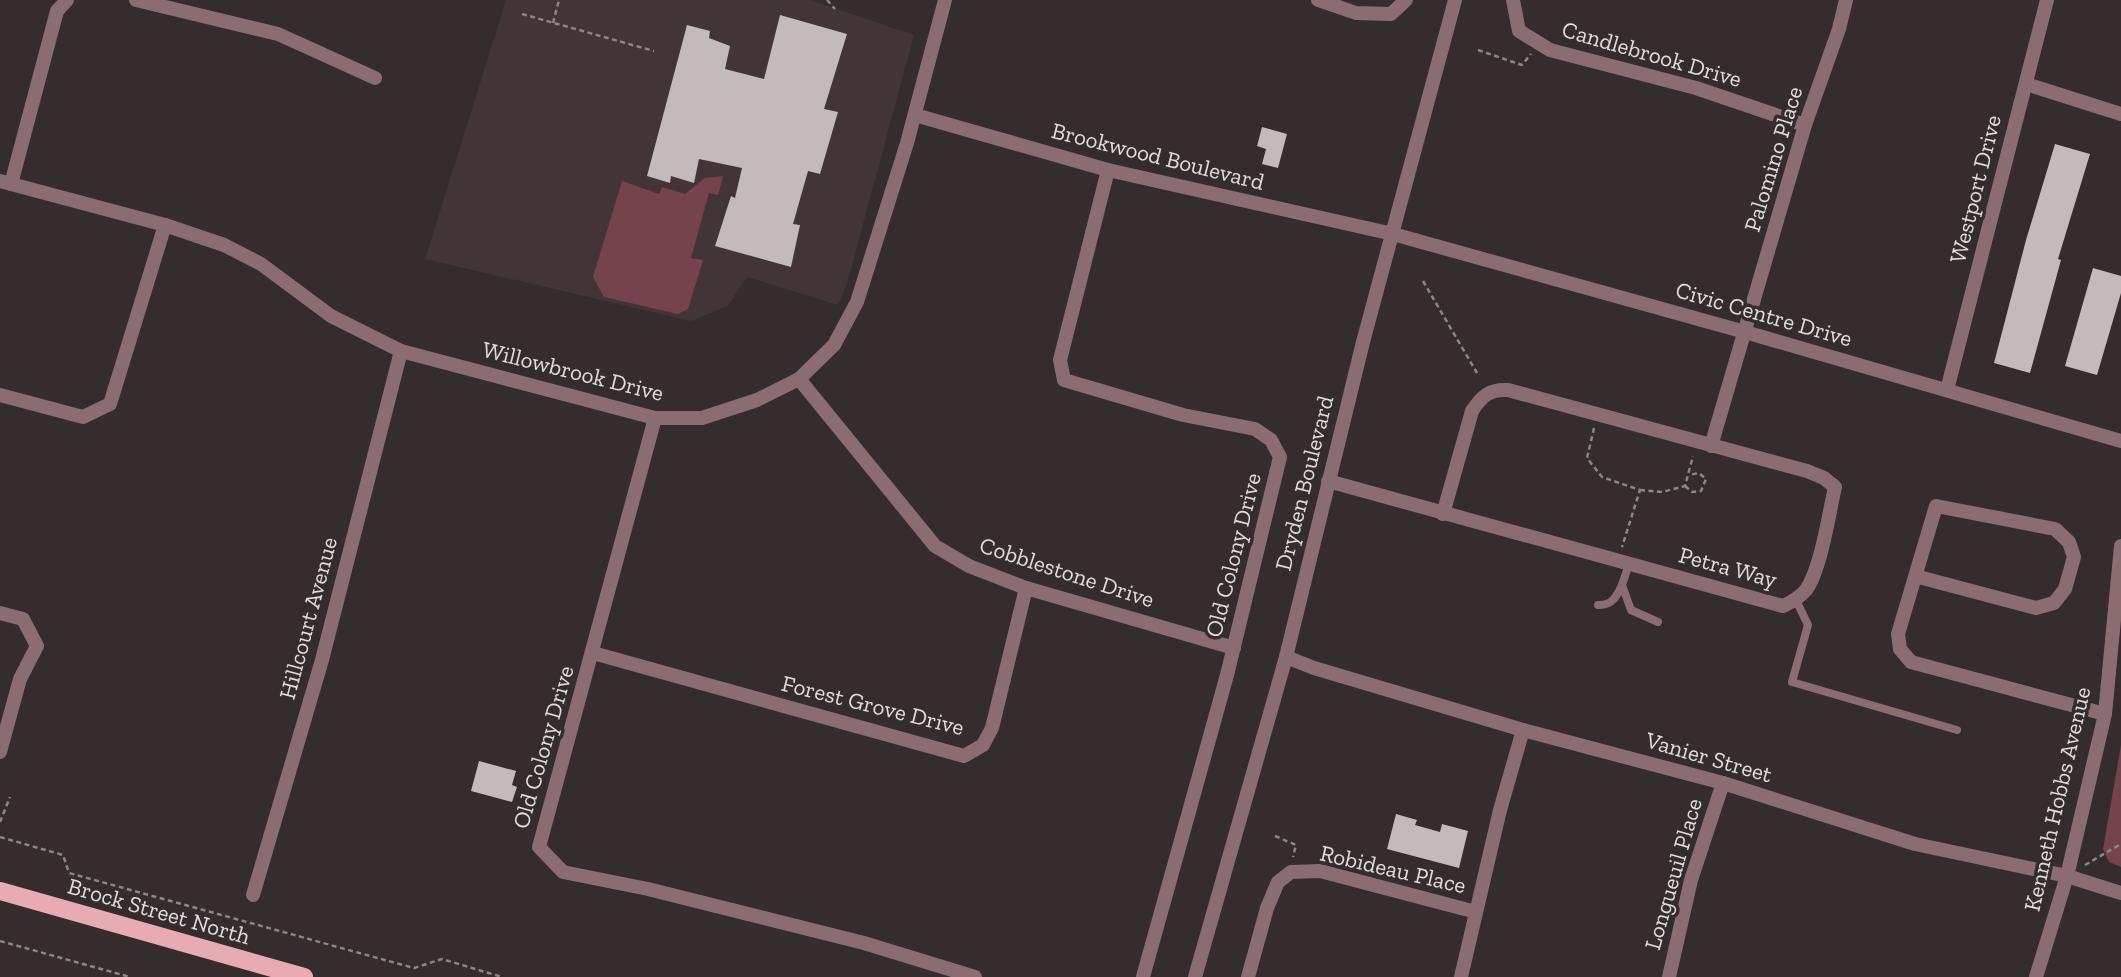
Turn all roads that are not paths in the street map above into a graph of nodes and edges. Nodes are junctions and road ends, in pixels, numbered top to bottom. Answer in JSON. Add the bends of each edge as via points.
{"nodes":[{"id":1,"x":66,"y":0,"type":"edge"},
{"id":2,"x":136,"y":0,"type":"edge"},
{"id":3,"x":945,"y":0,"type":"edge"},
{"id":4,"x":1318,"y":0,"type":"edge"},
{"id":5,"x":1406,"y":0,"type":"edge"},
{"id":6,"x":1455,"y":0,"type":"edge"},
{"id":7,"x":1513,"y":0,"type":"edge"},
{"id":8,"x":1846,"y":0,"type":"edge"},
{"id":9,"x":2047,"y":0,"type":"edge"},
{"id":10,"x":375,"y":78,"type":"dead end"},
{"id":11,"x":2026,"y":83,"type":"junction"},
{"id":12,"x":2121,"y":114,"type":"edge"},
{"id":13,"x":915,"y":115,"type":"junction"},
{"id":14,"x":1805,"y":125,"type":"junction"},
{"id":15,"x":1108,"y":170,"type":"junction"},
{"id":16,"x":6,"y":183,"type":"edge"},
{"id":17,"x":165,"y":225,"type":"junction"},
{"id":18,"x":1393,"y":234,"type":"junction"},
{"id":19,"x":1745,"y":332,"type":"junction"},
{"id":20,"x":401,"y":351,"type":"junction"},
{"id":21,"x":799,"y":379,"type":"junction"},
{"id":22,"x":1947,"y":390,"type":"junction"},
{"id":23,"x":0,"y":395,"type":"edge"},
{"id":24,"x":655,"y":418,"type":"junction"},
{"id":25,"x":2121,"y":441,"type":"edge"},
{"id":26,"x":1704,"y":444,"type":"junction"},
{"id":27,"x":1328,"y":481,"type":"junction"},
{"id":28,"x":1443,"y":514,"type":"junction"},
{"id":29,"x":2121,"y":546,"type":"edge"},
{"id":30,"x":1623,"y":562,"type":"junction"},
{"id":31,"x":1915,"y":576,"type":"junction"},
{"id":32,"x":1622,"y":585,"type":"junction"},
{"id":33,"x":1026,"y":588,"type":"junction"},
{"id":34,"x":1796,"y":600,"type":"junction"},
{"id":35,"x":1598,"y":605,"type":"dead end"},
{"id":36,"x":0,"y":613,"type":"edge"},
{"id":37,"x":1657,"y":622,"type":"dead end"},
{"id":38,"x":1234,"y":648,"type":"junction"},
{"id":39,"x":593,"y":653,"type":"junction"},
{"id":40,"x":1286,"y":657,"type":"junction"},
{"id":41,"x":2105,"y":714,"type":"junction"},
{"id":42,"x":1523,"y":730,"type":"junction"},
{"id":43,"x":1957,"y":730,"type":"dead end"},
{"id":44,"x":0,"y":752,"type":"edge"},
{"id":45,"x":1723,"y":783,"type":"junction"},
{"id":46,"x":2067,"y":876,"type":"junction"},
{"id":47,"x":0,"y":891,"type":"edge"},
{"id":48,"x":2121,"y":892,"type":"edge"},
{"id":49,"x":253,"y":895,"type":"dead end"},
{"id":50,"x":1476,"y":912,"type":"junction"},
{"id":51,"x":304,"y":977,"type":"edge"},
{"id":52,"x":975,"y":977,"type":"edge"},
{"id":53,"x":1143,"y":977,"type":"edge"},
{"id":54,"x":1195,"y":977,"type":"edge"},
{"id":55,"x":1248,"y":977,"type":"edge"},
{"id":56,"x":1461,"y":977,"type":"edge"},
{"id":57,"x":1669,"y":977,"type":"edge"},
{"id":58,"x":2036,"y":977,"type":"edge"}],
"edges":[{"from":1,"to":16,"type":"street","via":[[57,11]]},
{"from":2,"to":10,"type":"street","via":[[278,34]]},
{"from":3,"to":13,"type":"street","name":"Willowbrook Drive"},
{"from":4,"to":5,"type":"street","via":[[1356,13],[1391,13]]},
{"from":6,"to":18,"type":"street","name":"Dryden Boulevard"},
{"from":7,"to":14,"type":"street","name":"Candlebrook Drive","via":[[1519,31],[1550,50],[1696,88]]},
{"from":8,"to":14,"type":"street","name":"Palomino Place"},
{"from":9,"to":11,"type":"street","name":"Westport Drive"},
{"from":11,"to":12,"type":"street"},
{"from":11,"to":22,"type":"street","name":"Westport Drive"},
{"from":13,"to":15,"type":"street","name":"Brookwood Boulevard"},
{"from":13,"to":21,"type":"street","name":"Willowbrook Drive","via":[[857,302],[834,345]]},
{"from":14,"to":19,"type":"street","name":"Palomino Place"},
{"from":15,"to":18,"type":"street","name":"Brookwood Boulevard"},
{"from":15,"to":38,"type":"street","name":"Old Colony Drive","via":[[1060,360],[1064,380],[1183,415],[1255,429],[1271,440],[1280,457]]},
{"from":16,"to":17,"type":"street","name":"Willowbrook Drive"},
{"from":17,"to":20,"type":"street","name":"Willowbrook Drive","via":[[224,245],[261,264],[331,316]]},
{"from":17,"to":23,"type":"street","via":[[110,404],[83,417]]},
{"from":18,"to":19,"type":"street","name":"Civic Centre Drive"},
{"from":18,"to":27,"type":"street","name":"Dryden Boulevard"},
{"from":19,"to":22,"type":"street","name":"Civic Centre Drive"},
{"from":19,"to":26,"type":"street"},
{"from":20,"to":24,"type":"street","name":"Willowbrook Drive"},
{"from":20,"to":49,"type":"street","name":"Hillcourt Avenue","via":[[322,660]]},
{"from":21,"to":24,"type":"street","name":"Willowbrook Drive","via":[[757,400],[702,418]]},
{"from":21,"to":33,"type":"street","name":"Cobblestone Drive","via":[[935,546],[968,566]]},
{"from":22,"to":25,"type":"street","name":"Civic Centre Drive"},
{"from":24,"to":39,"type":"street","name":"Old Colony Drive"},
{"from":26,"to":28,"type":"street","name":"Petra Way","via":[[1496,389],[1480,398],[1472,411]]},
{"from":26,"to":34,"type":"street","name":"Petra Way","via":[[1807,471],[1835,487],[1815,571]]},
{"from":27,"to":28,"type":"street","name":"Petra Way"},
{"from":27,"to":40,"type":"street","name":"Dryden Boulevard"},
{"from":28,"to":30,"type":"street","name":"Petra Way"},
{"from":29,"to":41,"type":"street","name":"Kenneth Hobbs Avenue"},
{"from":30,"to":32,"type":"lane"},
{"from":30,"to":34,"type":"street","name":"Petra Way","via":[[1783,606]]},
{"from":31,"to":31,"type":"street","via":[[1936,506],[2055,529],[2069,542],[2074,557],[2064,589],[2054,603],[2036,608]]},
{"from":31,"to":41,"type":"street","via":[[1898,634],[1900,649],[1911,662]]},
{"from":32,"to":35,"type":"lane","via":[[1616,598]]},
{"from":32,"to":37,"type":"lane","via":[[1631,610]]},
{"from":33,"to":38,"type":"street","name":"Cobblestone Drive"},
{"from":33,"to":39,"type":"street","name":"Forest Grove Drive","via":[[992,728],[983,745],[964,755]]},
{"from":34,"to":43,"type":"lane","via":[[1808,625],[1793,682]]},
{"from":36,"to":44,"type":"street","via":[[23,619],[37,646],[20,679]]},
{"from":38,"to":53,"type":"street","name":"Old Colony Drive"},
{"from":39,"to":52,"type":"street","name":"Old Colony Drive","via":[[539,847],[563,872],[648,888],[864,943]]},
{"from":40,"to":42,"type":"street","name":"Vanier Street"},
{"from":40,"to":54,"type":"street","name":"Dryden Boulevard"},
{"from":41,"to":46,"type":"street","name":"Kenneth Hobbs Avenue"},
{"from":42,"to":45,"type":"street","name":"Vanier Street"},
{"from":42,"to":50,"type":"street","name":"Robideau Place"},
{"from":45,"to":46,"type":"street","name":"Vanier Street","via":[[1916,844]]},
{"from":45,"to":57,"type":"street","name":"Longueuil Place","via":[[1691,880]]},
{"from":46,"to":48,"type":"street","name":"Vanier Street"},
{"from":46,"to":58,"type":"street","name":"Kenneth Hobbs Avenue"},
{"from":47,"to":51,"type":"main road","name":"Brock Street North"},
{"from":50,"to":55,"type":"street","name":"Robideau Place","via":[[1320,871],[1291,872],[1278,882],[1272,895]]},
{"from":50,"to":56,"type":"street","name":"Robideau Place"}]}
